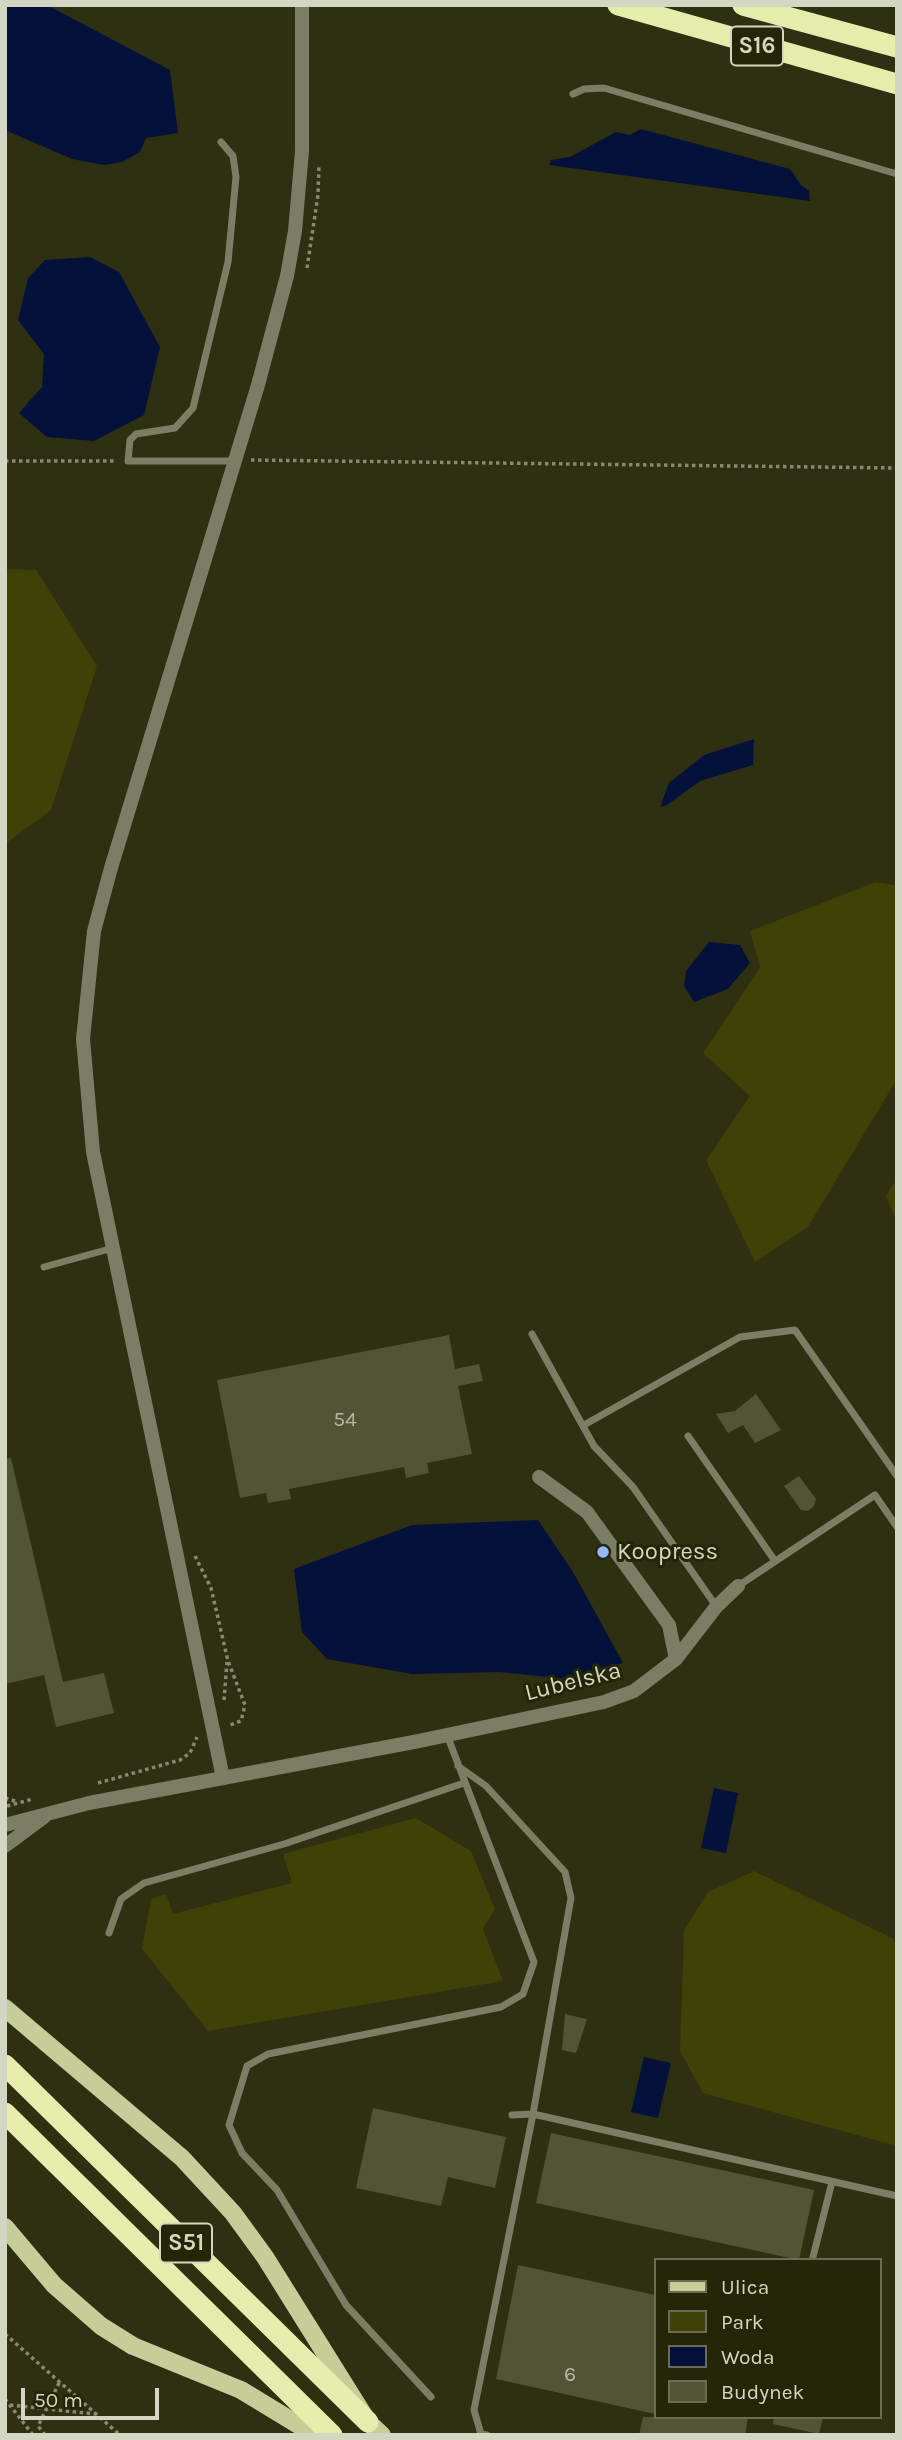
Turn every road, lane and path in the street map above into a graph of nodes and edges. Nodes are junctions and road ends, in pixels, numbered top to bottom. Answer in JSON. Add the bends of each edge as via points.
{"nodes":[{"id":1,"x":302,"y":5,"type":"edge"},
{"id":2,"x":618,"y":5,"type":"edge"},
{"id":3,"x":743,"y":5,"type":"edge"},
{"id":4,"x":897,"y":47,"type":"edge"},
{"id":5,"x":897,"y":85,"type":"edge"},
{"id":6,"x":573,"y":94,"type":"dead end"},
{"id":7,"x":221,"y":142,"type":"dead end"},
{"id":8,"x":319,"y":158,"type":"dead end"},
{"id":9,"x":897,"y":174,"type":"edge"},
{"id":10,"x":304,"y":280,"type":"dead end"},
{"id":11,"x":256,"y":447,"type":"dead end"},
{"id":12,"x":252,"y":460,"type":"junction"},
{"id":13,"x":5,"y":461,"type":"edge"},
{"id":14,"x":128,"y":461,"type":"junction"},
{"id":15,"x":234,"y":461,"type":"junction"},
{"id":16,"x":897,"y":468,"type":"edge"},
{"id":17,"x":248,"y":473,"type":"dead end"},
{"id":18,"x":114,"y":1248,"type":"junction"},
{"id":19,"x":44,"y":1267,"type":"dead end"},
{"id":20,"x":531,"y":1334,"type":"dead end"},
{"id":21,"x":584,"y":1425,"type":"junction"},
{"id":22,"x":688,"y":1436,"type":"dead end"},
{"id":23,"x":897,"y":1476,"type":"edge"},
{"id":24,"x":539,"y":1477,"type":"dead end"},
{"id":25,"x":897,"y":1527,"type":"edge"},
{"id":26,"x":193,"y":1547,"type":"dead end"},
{"id":27,"x":775,"y":1561,"type":"junction"},
{"id":28,"x":738,"y":1586,"type":"joint"},
{"id":29,"x":716,"y":1607,"type":"junction"},
{"id":30,"x":676,"y":1659,"type":"junction"},
{"id":31,"x":228,"y":1661,"type":"junction"},
{"id":32,"x":224,"y":1708,"type":"dead end"},
{"id":33,"x":225,"y":1717,"type":"dead end"},
{"id":34,"x":221,"y":1728,"type":"junction"},
{"id":35,"x":447,"y":1735,"type":"junction"},
{"id":36,"x":457,"y":1766,"type":"junction"},
{"id":37,"x":223,"y":1778,"type":"junction"},
{"id":38,"x":464,"y":1783,"type":"junction"},
{"id":39,"x":88,"y":1786,"type":"dead end"},
{"id":40,"x":5,"y":1798,"type":"edge"},
{"id":41,"x":35,"y":1799,"type":"dead end"},
{"id":42,"x":17,"y":1801,"type":"junction"},
{"id":43,"x":5,"y":1807,"type":"edge"},
{"id":44,"x":44,"y":1817,"type":"junction"},
{"id":45,"x":5,"y":1825,"type":"edge"},
{"id":46,"x":5,"y":1846,"type":"edge"},
{"id":47,"x":109,"y":1933,"type":"dead end"},
{"id":48,"x":5,"y":2008,"type":"edge"},
{"id":49,"x":5,"y":2065,"type":"edge"},
{"id":50,"x":5,"y":2113,"type":"edge"},
{"id":51,"x":533,"y":2114,"type":"junction"},
{"id":52,"x":512,"y":2115,"type":"dead end"},
{"id":53,"x":832,"y":2182,"type":"junction"},
{"id":54,"x":897,"y":2196,"type":"edge"},
{"id":55,"x":5,"y":2227,"type":"edge"},
{"id":56,"x":813,"y":2257,"type":"dead end"},
{"id":57,"x":5,"y":2334,"type":"edge"},
{"id":58,"x":60,"y":2381,"type":"junction"},
{"id":59,"x":431,"y":2397,"type":"dead end"},
{"id":60,"x":5,"y":2399,"type":"edge"},
{"id":61,"x":10,"y":2404,"type":"junction"},
{"id":62,"x":46,"y":2409,"type":"junction"},
{"id":63,"x":96,"y":2414,"type":"junction"},
{"id":64,"x":111,"y":2426,"type":"junction"},
{"id":65,"x":375,"y":2428,"type":"edge"},
{"id":66,"x":483,"y":2434,"type":"edge"},
{"id":67,"x":33,"y":2435,"type":"edge"},
{"id":68,"x":45,"y":2435,"type":"edge"},
{"id":69,"x":112,"y":2435,"type":"edge"},
{"id":70,"x":120,"y":2435,"type":"edge"},
{"id":71,"x":315,"y":2435,"type":"edge"},
{"id":72,"x":332,"y":2435,"type":"edge"}],
"edges":[{"from":1,"to":15,"type":"street","via":[[302,151],[295,231],[279,310]]},
{"from":2,"to":5,"type":"highway","number":"S16"},
{"from":3,"to":4,"type":"highway","number":"S16"},
{"from":6,"to":9,"type":"lane","via":[[604,88]]},
{"from":7,"to":14,"type":"lane","via":[[233,156],[236,177],[228,262],[193,408],[174,428],[136,434],[130,440]]},
{"from":8,"to":10,"type":"path","via":[[318,195]]},
{"from":11,"to":12,"type":"path"},
{"from":12,"to":15,"type":"path"},
{"from":12,"to":16,"type":"path"},
{"from":12,"to":17,"type":"path"},
{"from":13,"to":14,"type":"path"},
{"from":14,"to":15,"type":"lane"},
{"from":15,"to":18,"type":"street","via":[[94,931],[84,1006],[84,1075],[93,1152]]},
{"from":18,"to":19,"type":"lane"},
{"from":18,"to":34,"type":"street"},
{"from":20,"to":21,"type":"lane"},
{"from":21,"to":23,"type":"lane","via":[[740,1337],[795,1330]]},
{"from":21,"to":29,"type":"lane","via":[[594,1446],[633,1487]]},
{"from":22,"to":27,"type":"lane"},
{"from":24,"to":30,"type":"street","via":[[587,1512],[669,1625]]},
{"from":25,"to":27,"type":"lane","via":[[875,1495]]},
{"from":26,"to":31,"type":"path","via":[[211,1588]]},
{"from":27,"to":28,"type":"lane"},
{"from":28,"to":29,"type":"street","name":"Lubelska"},
{"from":29,"to":30,"type":"street","name":"Lubelska"},
{"from":30,"to":35,"type":"street","name":"Lubelska","via":[[634,1691],[604,1702]]},
{"from":31,"to":32,"type":"path"},
{"from":31,"to":34,"type":"path","via":[[245,1705],[241,1721]]},
{"from":33,"to":34,"type":"path"},
{"from":34,"to":37,"type":"street"},
{"from":34,"to":39,"type":"path","via":[[198,1732],[190,1753],[180,1760]]},
{"from":35,"to":36,"type":"lane"},
{"from":35,"to":37,"type":"street","name":"Lubelska"},
{"from":36,"to":38,"type":"lane"},
{"from":36,"to":51,"type":"lane","via":[[486,1786],[565,1872],[571,1898]]},
{"from":37,"to":44,"type":"street","name":"Lubelska","via":[[89,1803]]},
{"from":38,"to":47,"type":"lane","via":[[284,1844],[144,1883],[121,1899]]},
{"from":38,"to":59,"type":"lane","via":[[534,1962],[523,1994],[501,2007],[268,2054],[247,2066],[229,2125],[242,2153],[277,2190],[346,2305]]},
{"from":40,"to":42,"type":"path"},
{"from":41,"to":42,"type":"path"},
{"from":42,"to":43,"type":"path"},
{"from":44,"to":45,"type":"street"},
{"from":44,"to":46,"type":"street"},
{"from":48,"to":65,"type":"main road","via":[[182,2158],[233,2213]]},
{"from":49,"to":65,"type":"highway","number":"S51"},
{"from":50,"to":72,"type":"highway","number":"S51"},
{"from":51,"to":52,"type":"lane"},
{"from":51,"to":53,"type":"lane"},
{"from":51,"to":66,"type":"lane","via":[[474,2410]]},
{"from":53,"to":54,"type":"lane"},
{"from":53,"to":56,"type":"lane"},
{"from":55,"to":71,"type":"main road","via":[[54,2285],[101,2326],[133,2346],[241,2390]]},
{"from":57,"to":58,"type":"path"},
{"from":58,"to":62,"type":"path"},
{"from":58,"to":63,"type":"path"},
{"from":60,"to":61,"type":"path"},
{"from":61,"to":62,"type":"path"},
{"from":61,"to":67,"type":"path"},
{"from":62,"to":63,"type":"path"},
{"from":62,"to":68,"type":"path","via":[[38,2426]]},
{"from":63,"to":64,"type":"path"},
{"from":64,"to":69,"type":"path"},
{"from":64,"to":70,"type":"path"}]}
